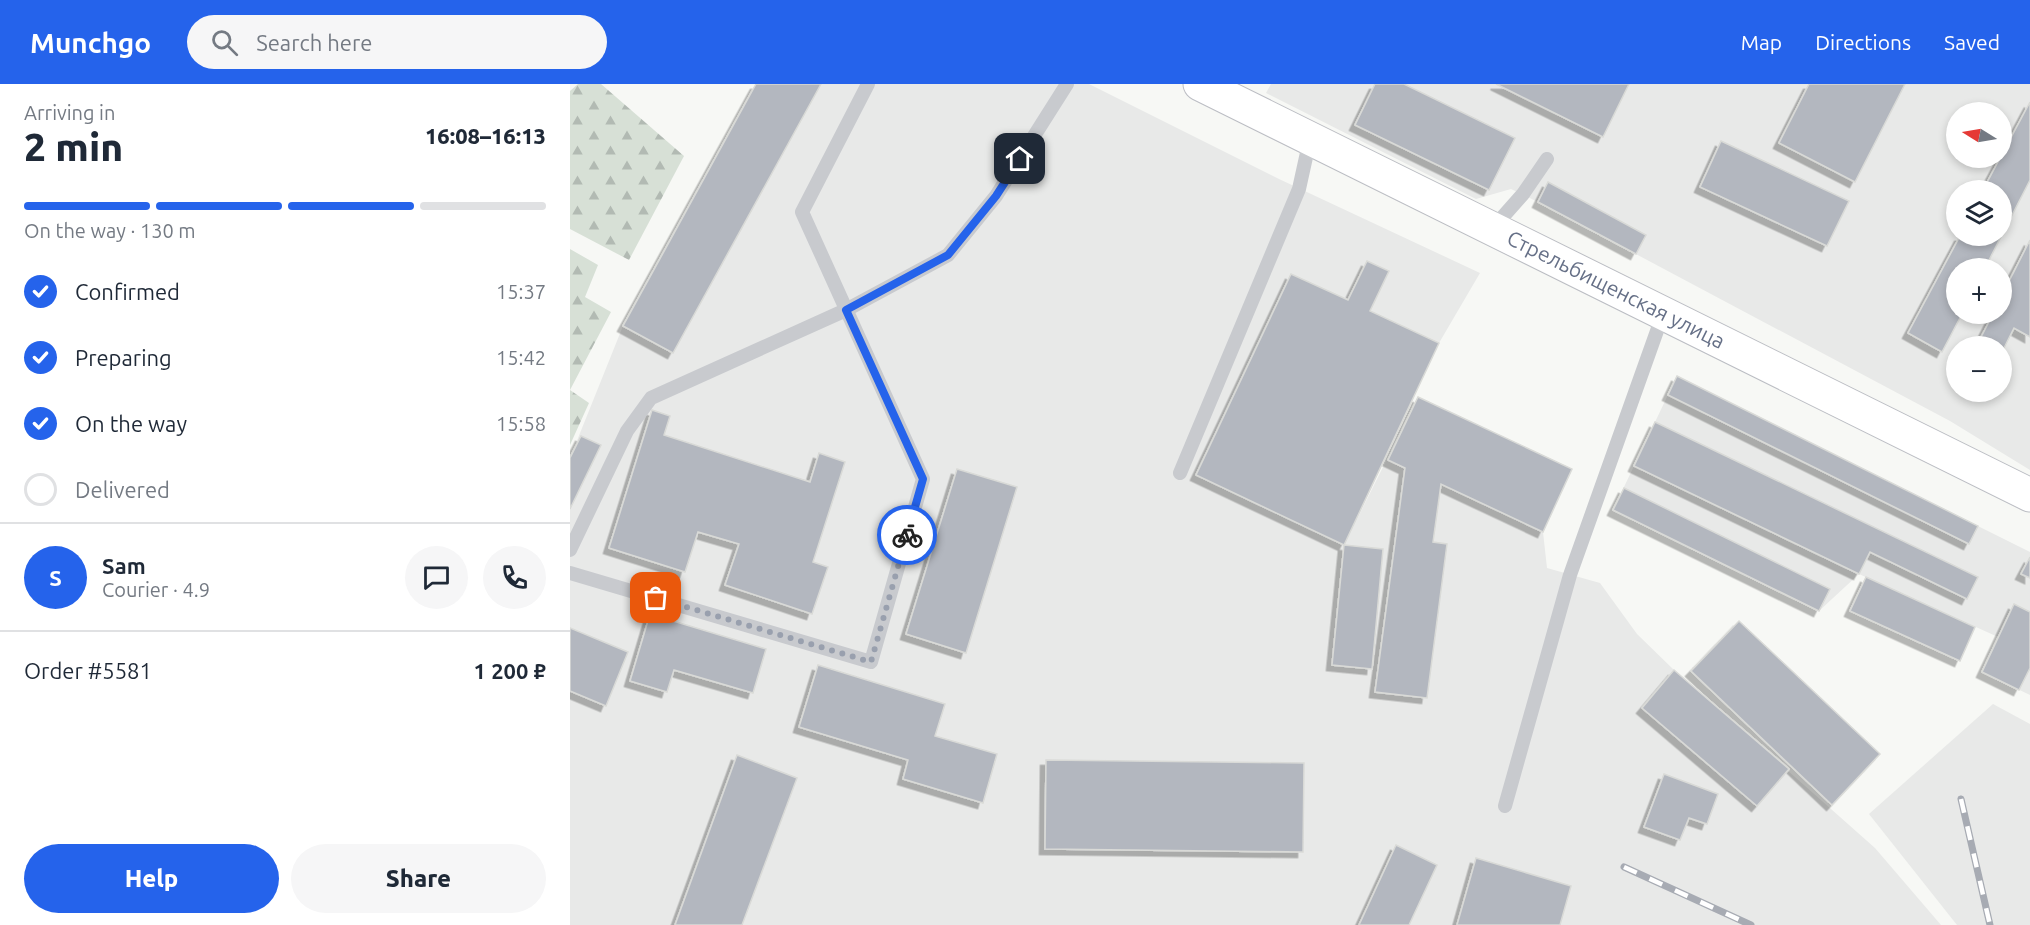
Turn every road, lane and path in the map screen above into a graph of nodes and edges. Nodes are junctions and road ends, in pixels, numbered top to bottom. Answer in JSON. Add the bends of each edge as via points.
{"nodes":[{"id":1,"x":868,"y":84,"type":"edge"},
{"id":2,"x":1067,"y":84,"type":"edge"},
{"id":3,"x":1200,"y":84,"type":"edge"},
{"id":4,"x":1310,"y":139,"type":"junction"},
{"id":5,"x":1547,"y":159,"type":"dead end"},
{"id":6,"x":1492,"y":229,"type":"junction"},
{"id":7,"x":846,"y":310,"type":"junction"},
{"id":8,"x":1663,"y":314,"type":"junction"},
{"id":9,"x":1180,"y":473,"type":"dead end"},
{"id":10,"x":2030,"y":495,"type":"edge"},
{"id":11,"x":570,"y":550,"type":"edge"},
{"id":12,"x":570,"y":573,"type":"edge"},
{"id":13,"x":1505,"y":806,"type":"dead end"}],
"edges":[{"from":1,"to":7,"type":"lane","via":[[802,212]]},
{"from":2,"to":7,"type":"lane","via":[[996,196],[948,255]]},
{"from":3,"to":4,"type":"main road","name":"Стрельбищенская улица"},
{"from":4,"to":6,"type":"main road","name":"Стрельбищенская улица"},
{"from":4,"to":9,"type":"lane","via":[[1299,189]]},
{"from":5,"to":6,"type":"lane"},
{"from":6,"to":8,"type":"main road","name":"Стрельбищенская улица"},
{"from":7,"to":11,"type":"lane","via":[[651,398],[627,431]]},
{"from":7,"to":12,"type":"lane","via":[[923,479],[871,662]]},
{"from":8,"to":10,"type":"main road","name":"Стрельбищенская улица"},
{"from":8,"to":13,"type":"lane","via":[[1570,575]]}]}
